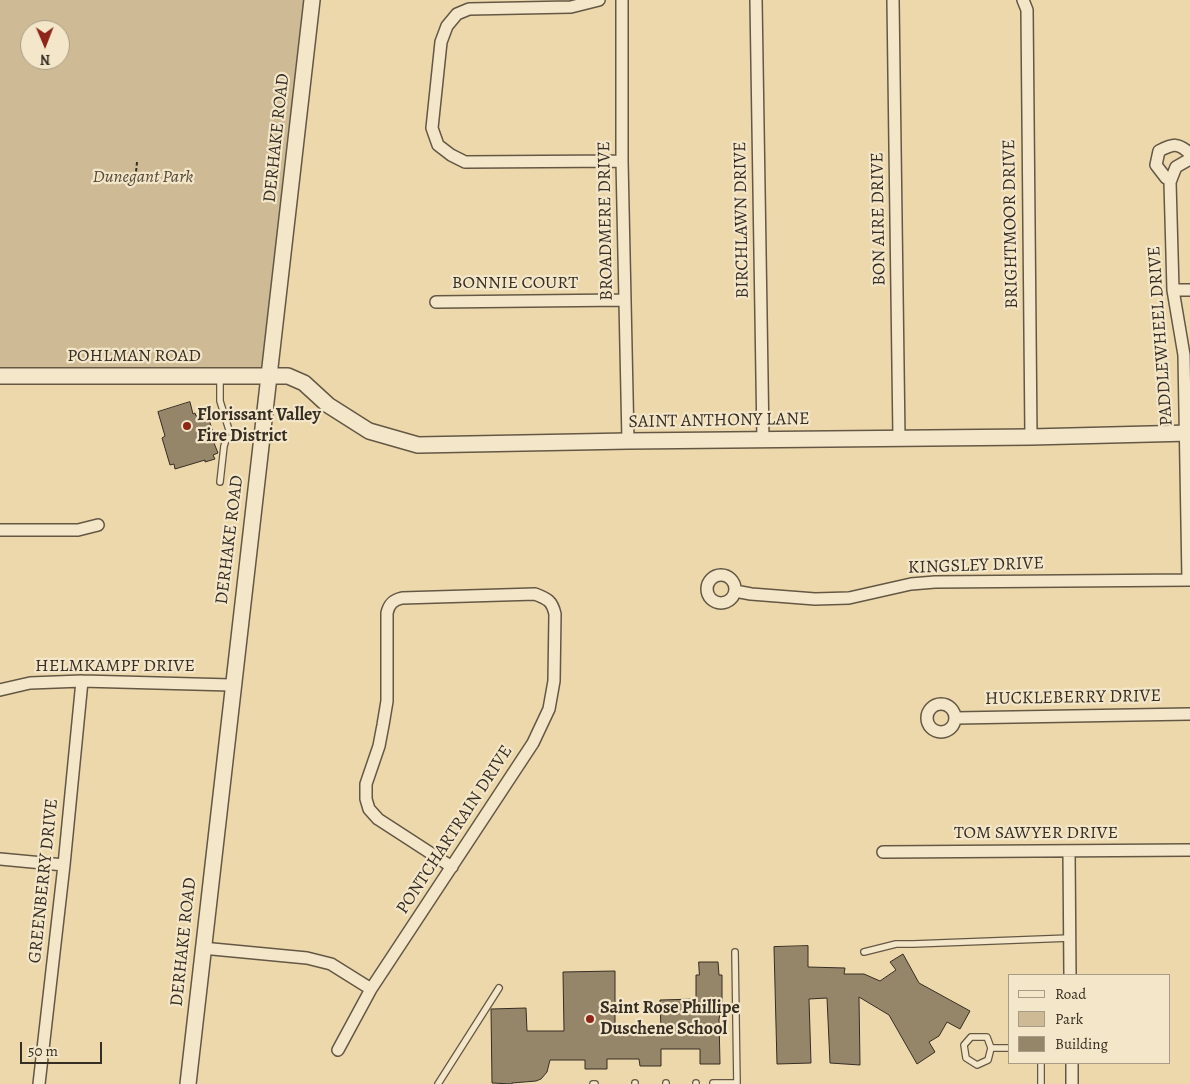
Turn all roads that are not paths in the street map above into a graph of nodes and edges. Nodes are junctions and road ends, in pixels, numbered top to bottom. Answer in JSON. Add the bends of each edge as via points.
{"nodes":[{"id":1,"x":312,"y":0,"type":"edge"},
{"id":2,"x":599,"y":0,"type":"edge"},
{"id":3,"x":622,"y":0,"type":"edge"},
{"id":4,"x":756,"y":0,"type":"edge"},
{"id":5,"x":894,"y":0,"type":"edge"},
{"id":6,"x":1025,"y":5,"type":"edge"},
{"id":7,"x":1190,"y":154,"type":"edge"},
{"id":8,"x":1190,"y":159,"type":"edge"},
{"id":9,"x":622,"y":160,"type":"junction"},
{"id":10,"x":1171,"y":180,"type":"junction"},
{"id":11,"x":1173,"y":290,"type":"junction"},
{"id":12,"x":1190,"y":290,"type":"edge"},
{"id":13,"x":624,"y":300,"type":"junction"},
{"id":14,"x":436,"y":302,"type":"dead end"},
{"id":15,"x":220,"y":375,"type":"junction"},
{"id":16,"x":269,"y":375,"type":"junction"},
{"id":17,"x":0,"y":376,"type":"edge"},
{"id":18,"x":1188,"y":433,"type":"edge"},
{"id":19,"x":234,"y":436,"type":"junction"},
{"id":20,"x":1031,"y":437,"type":"junction"},
{"id":21,"x":899,"y":438,"type":"junction"},
{"id":22,"x":261,"y":440,"type":"junction"},
{"id":23,"x":763,"y":440,"type":"junction"},
{"id":24,"x":628,"y":441,"type":"junction"},
{"id":25,"x":220,"y":482,"type":"dead end"},
{"id":26,"x":98,"y":525,"type":"dead end"},
{"id":27,"x":0,"y":530,"type":"edge"},
{"id":28,"x":1189,"y":580,"type":"edge"},
{"id":29,"x":735,"y":591,"type":"dead end"},
{"id":30,"x":82,"y":681,"type":"junction"},
{"id":31,"x":232,"y":685,"type":"junction"},
{"id":32,"x":0,"y":690,"type":"edge"},
{"id":33,"x":1190,"y":714,"type":"edge"},
{"id":34,"x":956,"y":718,"type":"dead end"},
{"id":35,"x":1190,"y":850,"type":"edge"},
{"id":36,"x":883,"y":852,"type":"dead end"},
{"id":37,"x":1069,"y":852,"type":"junction"},
{"id":38,"x":0,"y":859,"type":"edge"},
{"id":39,"x":64,"y":865,"type":"junction"},
{"id":40,"x":452,"y":867,"type":"junction"},
{"id":41,"x":1070,"y":938,"type":"junction"},
{"id":42,"x":202,"y":948,"type":"junction"},
{"id":43,"x":735,"y":952,"type":"dead end"},
{"id":44,"x":864,"y":952,"type":"dead end"},
{"id":45,"x":1070,"y":974,"type":"edge"},
{"id":46,"x":371,"y":988,"type":"junction"},
{"id":47,"x":499,"y":988,"type":"dead end"},
{"id":48,"x":992,"y":1048,"type":"junction"},
{"id":49,"x":1008,"y":1048,"type":"edge"},
{"id":50,"x":338,"y":1050,"type":"dead end"},
{"id":51,"x":1041,"y":1064,"type":"edge"},
{"id":52,"x":1072,"y":1064,"type":"edge"},
{"id":53,"x":713,"y":1082,"type":"dead end"},
{"id":54,"x":738,"y":1083,"type":"edge"},
{"id":55,"x":39,"y":1084,"type":"edge"},
{"id":56,"x":188,"y":1084,"type":"edge"},
{"id":57,"x":438,"y":1084,"type":"edge"},
{"id":58,"x":1041,"y":1084,"type":"edge"},
{"id":59,"x":1072,"y":1084,"type":"edge"}],
"edges":[{"from":1,"to":16,"type":"street","name":"DERHAKE ROAD"},
{"from":2,"to":9,"type":"street","via":[[571,7],[469,9],[457,14],[447,26],[441,42],[432,128],[438,145],[465,162]]},
{"from":3,"to":9,"type":"street","name":"BROADMERE DRIVE"},
{"from":4,"to":23,"type":"street","name":"BIRCHLAWN DRIVE"},
{"from":5,"to":21,"type":"street","name":"BON AIRE DRIVE"},
{"from":6,"to":20,"type":"street","name":"BRIGHTMOOR DRIVE"},
{"from":7,"to":10,"type":"street","via":[[1183,147],[1171,145],[1159,151],[1156,166]]},
{"from":8,"to":10,"type":"street","name":"PADDLEWHEEL DRIVE","via":[[1176,168]]},
{"from":9,"to":13,"type":"street","name":"BROADMERE DRIVE"},
{"from":10,"to":11,"type":"street","name":"PADDLEWHEEL DRIVE"},
{"from":11,"to":12,"type":"street"},
{"from":11,"to":18,"type":"street","name":"PADDLEWHEEL DRIVE","via":[[1184,355]]},
{"from":13,"to":14,"type":"street","name":"BONNIE COURT"},
{"from":13,"to":24,"type":"street","name":"BROADMERE DRIVE"},
{"from":15,"to":16,"type":"street","name":"POHLMAN ROAD"},
{"from":15,"to":17,"type":"street","name":"POHLMAN ROAD"},
{"from":15,"to":19,"type":"lane","via":[[220,401]]},
{"from":16,"to":22,"type":"street","name":"DERHAKE ROAD"},
{"from":16,"to":24,"type":"street","name":"SAINT ANTHONY LANE","via":[[288,376],[304,383],[328,405],[369,431],[418,445]]},
{"from":18,"to":20,"type":"street","name":"SAINT ANTHONY LANE"},
{"from":18,"to":28,"type":"street","name":"PADDLEWHEEL DRIVE"},
{"from":19,"to":22,"type":"lane"},
{"from":19,"to":25,"type":"lane","via":[[226,440],[224,446]]},
{"from":20,"to":21,"type":"street","name":"SAINT ANTHONY LANE"},
{"from":21,"to":23,"type":"street","name":"SAINT ANTHONY LANE"},
{"from":22,"to":31,"type":"street","name":"DERHAKE ROAD"},
{"from":23,"to":24,"type":"street","name":"SAINT ANTHONY LANE"},
{"from":26,"to":27,"type":"street","via":[[78,530]]},
{"from":28,"to":29,"type":"street","name":"KINGSLEY DRIVE","via":[[935,582],[849,598]]},
{"from":30,"to":31,"type":"street","name":"HELMKAMPF DRIVE"},
{"from":30,"to":32,"type":"street","name":"HELMKAMPF DRIVE","via":[[30,683]]},
{"from":30,"to":39,"type":"street","name":"GREENBERRY DRIVE"},
{"from":31,"to":42,"type":"street","name":"DERHAKE ROAD"},
{"from":33,"to":34,"type":"street","name":"HUCKLEBERRY DRIVE"},
{"from":35,"to":37,"type":"street","name":"TOM SAWYER DRIVE"},
{"from":36,"to":37,"type":"street","name":"TOM SAWYER DRIVE"},
{"from":37,"to":41,"type":"street"},
{"from":38,"to":39,"type":"street"},
{"from":39,"to":55,"type":"street","name":"GREENBERRY DRIVE"},
{"from":40,"to":40,"type":"street","name":"PONTCHARTRAIN DRIVE","via":[[533,743],[550,709],[554,681],[555,614],[552,604],[535,594],[402,598],[395,600],[386,614],[387,701],[366,784],[366,799],[369,809],[378,819]]},
{"from":40,"to":46,"type":"street","name":"PONTCHARTRAIN DRIVE"},
{"from":41,"to":44,"type":"lane","via":[[896,944]]},
{"from":41,"to":45,"type":"street"},
{"from":42,"to":46,"type":"street","via":[[307,958],[331,964]]},
{"from":42,"to":56,"type":"street","name":"DERHAKE ROAD"},
{"from":43,"to":54,"type":"lane"},
{"from":46,"to":50,"type":"street","name":"PONTCHARTRAIN DRIVE"},
{"from":47,"to":57,"type":"lane"},
{"from":48,"to":48,"type":"lane","via":[[987,1037],[971,1037],[964,1046],[966,1058],[977,1065],[988,1060]]},
{"from":48,"to":49,"type":"lane"},
{"from":51,"to":58,"type":"lane"},
{"from":52,"to":59,"type":"street"},
{"from":53,"to":54,"type":"lane"}]}
